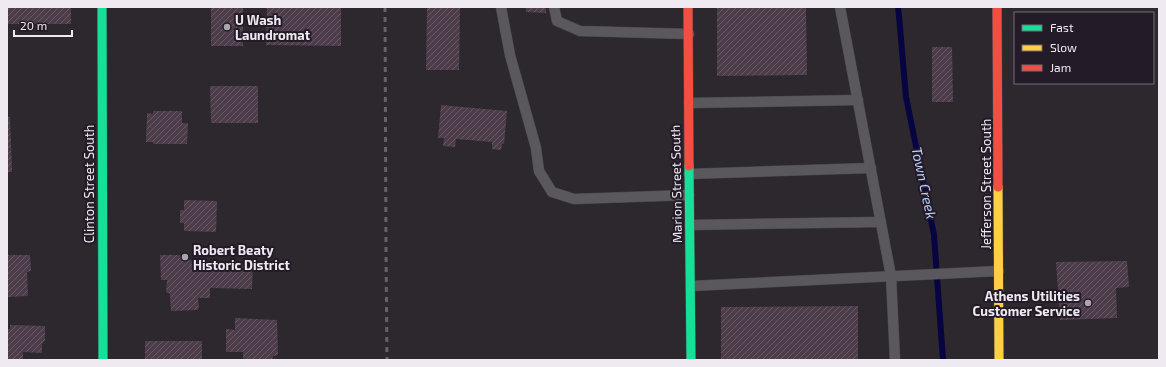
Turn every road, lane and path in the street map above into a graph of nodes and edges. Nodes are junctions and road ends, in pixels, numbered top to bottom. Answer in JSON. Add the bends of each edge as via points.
{"nodes":[{"id":1,"x":102,"y":7,"type":"edge"},
{"id":2,"x":500,"y":7,"type":"edge"},
{"id":3,"x":554,"y":7,"type":"edge"},
{"id":4,"x":688,"y":7,"type":"edge"},
{"id":5,"x":840,"y":7,"type":"edge"},
{"id":6,"x":997,"y":7,"type":"edge"},
{"id":7,"x":688,"y":34,"type":"junction"},
{"id":8,"x":858,"y":100,"type":"junction"},
{"id":9,"x":689,"y":103,"type":"junction"},
{"id":10,"x":870,"y":168,"type":"junction"},
{"id":11,"x":689,"y":174,"type":"junction"},
{"id":12,"x":689,"y":195,"type":"junction"},
{"id":13,"x":881,"y":222,"type":"junction"},
{"id":14,"x":690,"y":226,"type":"junction"},
{"id":15,"x":999,"y":271,"type":"junction"},
{"id":16,"x":891,"y":276,"type":"junction"},
{"id":17,"x":691,"y":286,"type":"junction"},
{"id":18,"x":104,"y":360,"type":"edge"},
{"id":19,"x":692,"y":360,"type":"edge"},
{"id":20,"x":894,"y":360,"type":"edge"},
{"id":21,"x":999,"y":360,"type":"edge"}],
"edges":[{"from":1,"to":18,"type":"street","name":"Clinton Street South"},
{"from":2,"to":12,"type":"lane","via":[[510,55],[536,148],[539,171],[552,192],[574,199]]},
{"from":3,"to":7,"type":"lane","via":[[558,21],[580,31]]},
{"from":4,"to":7,"type":"street","name":"Marion Street South"},
{"from":5,"to":8,"type":"lane"},
{"from":6,"to":15,"type":"street","name":"Jefferson Street South"},
{"from":7,"to":9,"type":"street","name":"Marion Street South"},
{"from":8,"to":9,"type":"lane"},
{"from":8,"to":10,"type":"lane"},
{"from":9,"to":11,"type":"street","name":"Marion Street South"},
{"from":10,"to":11,"type":"lane"},
{"from":10,"to":13,"type":"lane"},
{"from":11,"to":12,"type":"street","name":"Marion Street South"},
{"from":12,"to":14,"type":"street","name":"Marion Street South"},
{"from":13,"to":14,"type":"lane"},
{"from":13,"to":16,"type":"lane"},
{"from":14,"to":17,"type":"street","name":"Marion Street South"},
{"from":15,"to":16,"type":"lane"},
{"from":15,"to":21,"type":"street","name":"Jefferson Street South"},
{"from":16,"to":17,"type":"lane"},
{"from":16,"to":20,"type":"lane"},
{"from":17,"to":19,"type":"street","name":"Marion Street South"}]}
